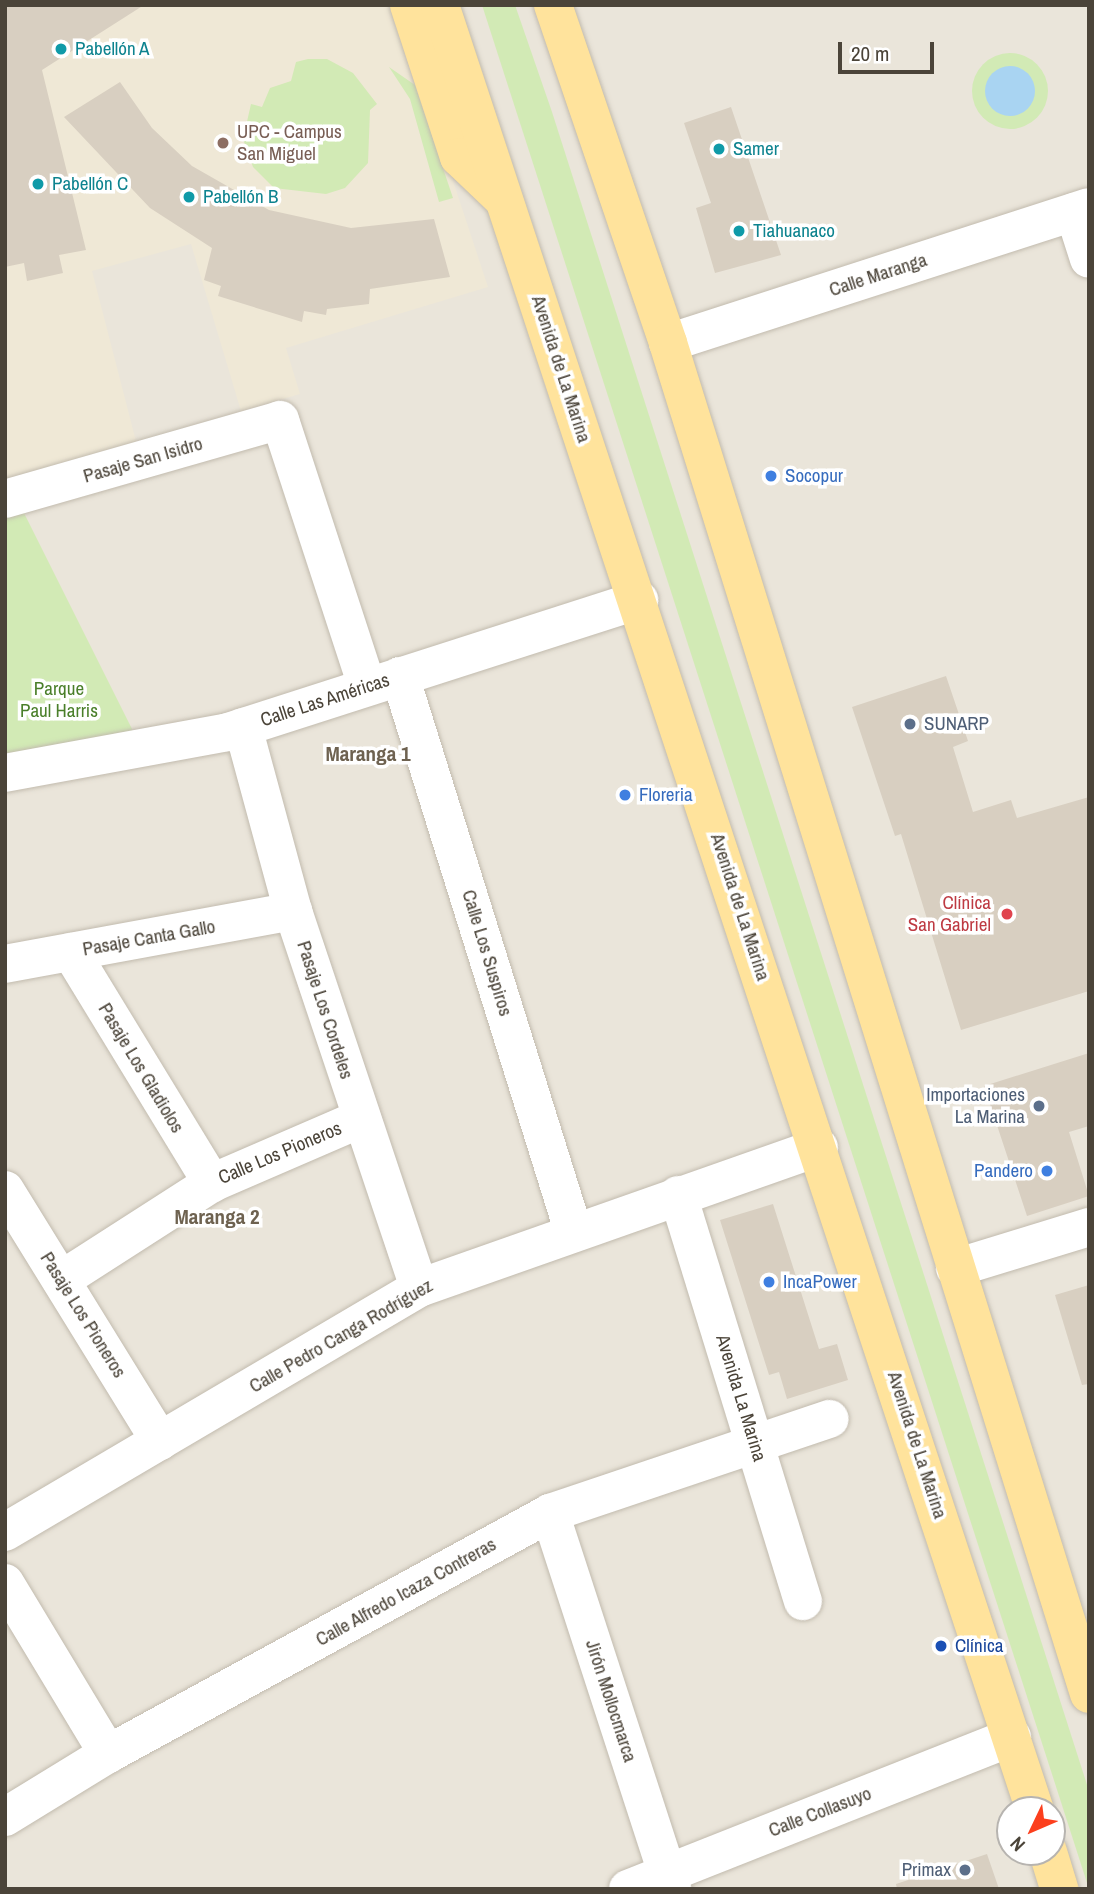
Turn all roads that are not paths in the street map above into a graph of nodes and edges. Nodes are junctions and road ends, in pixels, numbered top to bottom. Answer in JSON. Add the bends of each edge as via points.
{"nodes":[{"id":1,"x":409,"y":5,"type":"edge"},
{"id":2,"x":421,"y":5,"type":"edge"},
{"id":3,"x":553,"y":5,"type":"edge"},
{"id":4,"x":444,"y":19,"type":"edge"},
{"id":5,"x":505,"y":201,"type":"junction"},
{"id":6,"x":1082,"y":210,"type":"edge"},
{"id":7,"x":1089,"y":260,"type":"edge"},
{"id":8,"x":668,"y":343,"type":"junction"},
{"id":9,"x":281,"y":420,"type":"joint"},
{"id":10,"x":5,"y":499,"type":"edge"},
{"id":11,"x":639,"y":600,"type":"junction"},
{"id":12,"x":383,"y":681,"type":"junction"},
{"id":13,"x":243,"y":727,"type":"junction"},
{"id":14,"x":5,"y":773,"type":"edge"},
{"id":15,"x":293,"y":911,"type":"junction"},
{"id":16,"x":71,"y":952,"type":"junction"},
{"id":17,"x":5,"y":964,"type":"edge"},
{"id":18,"x":360,"y":1119,"type":"junction"},
{"id":19,"x":819,"y":1147,"type":"junction"},
{"id":20,"x":212,"y":1183,"type":"junction"},
{"id":21,"x":5,"y":1190,"type":"edge"},
{"id":22,"x":678,"y":1195,"type":"junction"},
{"id":23,"x":1089,"y":1227,"type":"edge"},
{"id":24,"x":573,"y":1230,"type":"junction"},
{"id":25,"x":955,"y":1268,"type":"junction"},
{"id":26,"x":61,"y":1280,"type":"junction"},
{"id":27,"x":419,"y":1288,"type":"junction"},
{"id":28,"x":830,"y":1419,"type":"dead end"},
{"id":29,"x":160,"y":1441,"type":"junction"},
{"id":30,"x":754,"y":1442,"type":"junction"},
{"id":31,"x":550,"y":1513,"type":"junction"},
{"id":32,"x":5,"y":1532,"type":"edge"},
{"id":33,"x":5,"y":1583,"type":"edge"},
{"id":34,"x":803,"y":1601,"type":"dead end"},
{"id":35,"x":1089,"y":1694,"type":"edge"},
{"id":36,"x":1012,"y":1737,"type":"junction"},
{"id":37,"x":108,"y":1755,"type":"junction"},
{"id":38,"x":1031,"y":1796,"type":"edge"},
{"id":39,"x":5,"y":1817,"type":"edge"},
{"id":40,"x":1052,"y":1866,"type":"edge"},
{"id":41,"x":670,"y":1881,"type":"edge"},
{"id":42,"x":628,"y":1889,"type":"edge"},
{"id":43,"x":1059,"y":1889,"type":"edge"}],
"edges":[{"from":1,"to":5,"type":"main road","via":[[459,156]]},
{"from":2,"to":4,"type":"main road"},
{"from":3,"to":8,"type":"main road"},
{"from":4,"to":5,"type":"main road","name":"Avenida de La Marina"},
{"from":5,"to":11,"type":"main road","name":"Avenida de La Marina"},
{"from":6,"to":7,"type":"street"},
{"from":6,"to":8,"type":"street","name":"Calle Maranga"},
{"from":8,"to":25,"type":"main road"},
{"from":9,"to":10,"type":"street","name":"Pasaje San Isidro"},
{"from":9,"to":12,"type":"street","name":"Calle Los Suspiros"},
{"from":11,"to":12,"type":"street","name":"Calle Las Américas"},
{"from":11,"to":19,"type":"main road","name":"Avenida de La Marina"},
{"from":12,"to":13,"type":"street","name":"Calle Las Américas"},
{"from":12,"to":24,"type":"street","name":"Calle Los Suspiros"},
{"from":13,"to":14,"type":"street","name":"Calle Las Américas"},
{"from":13,"to":15,"type":"street","name":"Pasaje Los Cordeles"},
{"from":15,"to":16,"type":"street","name":"Pasaje Canta Gallo"},
{"from":15,"to":18,"type":"street","name":"Pasaje Los Cordeles"},
{"from":16,"to":17,"type":"street","name":"Pasaje Canta Gallo"},
{"from":16,"to":20,"type":"street","name":"Pasaje Los Gladiolos"},
{"from":18,"to":20,"type":"street","name":"Calle Los Pioneros"},
{"from":18,"to":27,"type":"street","name":"Pasaje Los Cordeles"},
{"from":19,"to":22,"type":"street","name":"Calle Pedro Canga Rodríguez"},
{"from":19,"to":36,"type":"main road","name":"Avenida de La Marina"},
{"from":20,"to":26,"type":"street","name":"Calle Los Pioneros"},
{"from":21,"to":26,"type":"street","name":"Pasaje Los Pioneros"},
{"from":22,"to":24,"type":"street","name":"Calle Pedro Canga Rodríguez"},
{"from":22,"to":30,"type":"street","name":"Avenida La Marina"},
{"from":23,"to":25,"type":"street"},
{"from":24,"to":27,"type":"street","name":"Calle Pedro Canga Rodríguez"},
{"from":25,"to":35,"type":"main road"},
{"from":26,"to":29,"type":"street","name":"Pasaje Los Pioneros"},
{"from":27,"to":29,"type":"street","name":"Calle Pedro Canga Rodríguez"},
{"from":28,"to":30,"type":"street","name":"Calle Alfredo Icaza Contreras"},
{"from":29,"to":32,"type":"street","name":"Calle Pedro Canga Rodríguez"},
{"from":30,"to":31,"type":"street","name":"Calle Alfredo Icaza Contreras"},
{"from":30,"to":34,"type":"street","name":"Avenida La Marina"},
{"from":31,"to":37,"type":"street","name":"Calle Alfredo Icaza Contreras"},
{"from":31,"to":41,"type":"street","name":"Jirón Mollocmarca"},
{"from":33,"to":37,"type":"street"},
{"from":36,"to":38,"type":"main road","name":"Avenida de La Marina"},
{"from":36,"to":41,"type":"street","name":"Calle Collasuyo"},
{"from":37,"to":39,"type":"street","name":"Calle Alfredo Icaza Contreras"},
{"from":40,"to":43,"type":"main road"},
{"from":41,"to":42,"type":"street","name":"Calle Collasuyo"}]}
